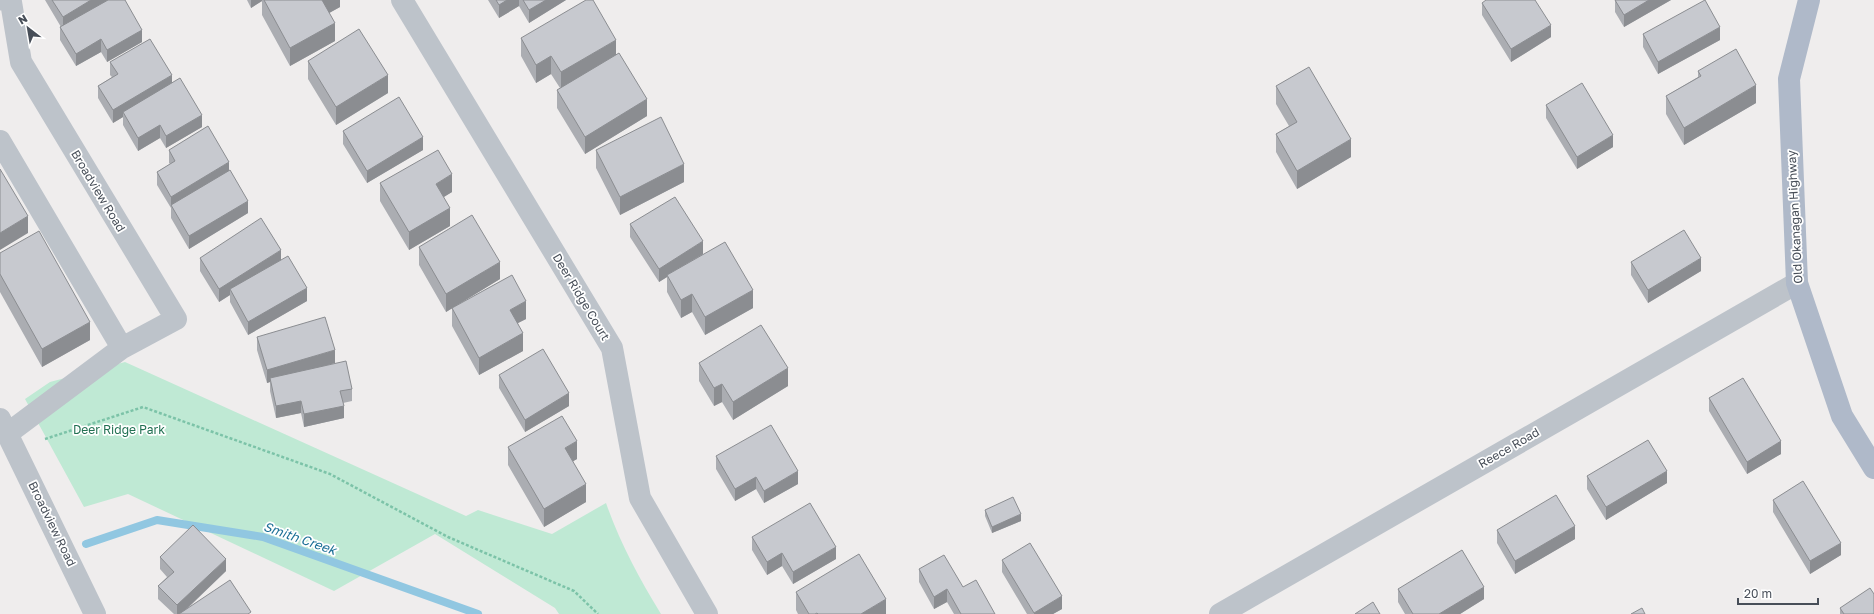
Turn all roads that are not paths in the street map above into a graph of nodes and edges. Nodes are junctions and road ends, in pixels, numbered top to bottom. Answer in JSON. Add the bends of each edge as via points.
{"nodes":[{"id":1,"x":402,"y":0,"type":"edge"},
{"id":2,"x":1809,"y":0,"type":"edge"},
{"id":3,"x":8,"y":1,"type":"edge"},
{"id":4,"x":0,"y":141,"type":"edge"},
{"id":5,"x":1797,"y":283,"type":"junction"},
{"id":6,"x":122,"y":348,"type":"junction"},
{"id":7,"x":7,"y":434,"type":"edge"},
{"id":8,"x":1874,"y":468,"type":"edge"},
{"id":9,"x":95,"y":614,"type":"edge"},
{"id":10,"x":707,"y":614,"type":"edge"},
{"id":11,"x":1220,"y":614,"type":"edge"}],
"edges":[{"from":1,"to":10,"type":"street","name":"Deer Ridge Court","via":[[612,348],[640,498]]},
{"from":2,"to":5,"type":"main road","name":"Old Okanagan Highway","via":[[1789,79]]},
{"from":3,"to":6,"type":"street","name":"Broadview Road","via":[[21,62],[176,319]]},
{"from":4,"to":6,"type":"street"},
{"from":5,"to":8,"type":"main road","name":"Old Okanagan Highway","via":[[1842,416]]},
{"from":5,"to":11,"type":"street","name":"Reece Road"},
{"from":6,"to":7,"type":"street","name":"Broadview Road"},
{"from":7,"to":9,"type":"street","name":"Broadview Road"}]}
